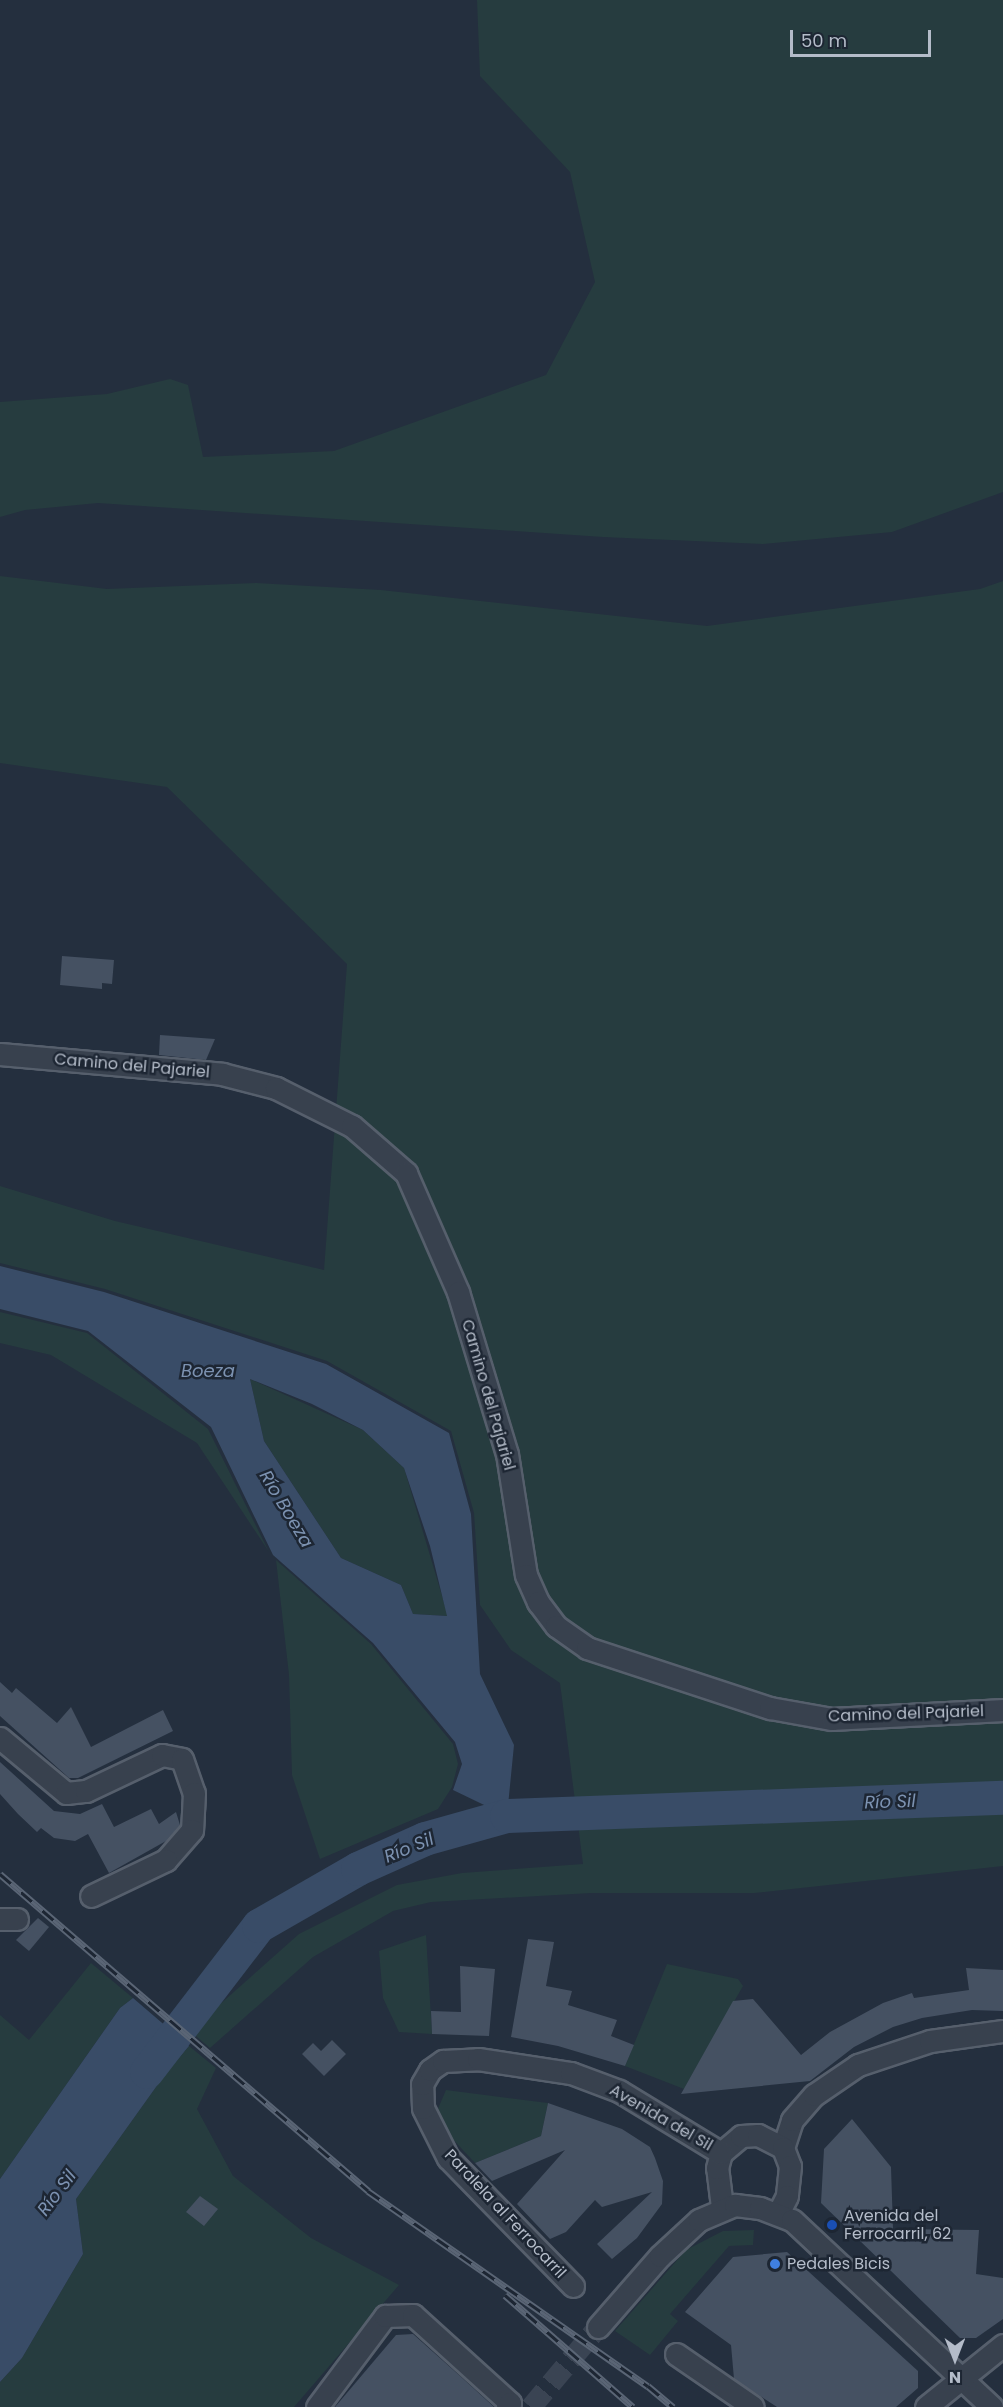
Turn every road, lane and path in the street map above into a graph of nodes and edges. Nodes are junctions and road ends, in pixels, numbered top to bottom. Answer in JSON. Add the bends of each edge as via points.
{"nodes":[{"id":1,"x":0,"y":1054,"type":"edge"},
{"id":2,"x":1003,"y":1710,"type":"edge"},
{"id":3,"x":0,"y":1738,"type":"edge"},
{"id":4,"x":91,"y":1896,"type":"dead end"},
{"id":5,"x":1003,"y":2031,"type":"edge"},
{"id":6,"x":423,"y":2108,"type":"joint"},
{"id":7,"x":783,"y":2148,"type":"junction"},
{"id":8,"x":721,"y":2153,"type":"junction"},
{"id":9,"x":722,"y":2207,"type":"junction"},
{"id":10,"x":779,"y":2212,"type":"junction"},
{"id":11,"x":573,"y":2286,"type":"dead end"},
{"id":12,"x":598,"y":2328,"type":"tunnel mouth"},
{"id":13,"x":1003,"y":2345,"type":"edge"},
{"id":14,"x":676,"y":2354,"type":"dead end"},
{"id":15,"x":959,"y":2377,"type":"junction"},
{"id":16,"x":508,"y":2405,"type":"edge"},
{"id":17,"x":317,"y":2407,"type":"edge"},
{"id":18,"x":753,"y":2407,"type":"edge"},
{"id":19,"x":926,"y":2407,"type":"edge"},
{"id":20,"x":992,"y":2407,"type":"edge"}],
"edges":[{"from":1,"to":2,"type":"street","name":"Camino del Pajariel","via":[[222,1074],[276,1088],[352,1126],[406,1173],[458,1292],[507,1454],[526,1575],[538,1602],[556,1626],[587,1648],[770,1708],[832,1719]]},
{"from":3,"to":4,"type":"street","via":[[66,1793],[86,1791],[162,1755],[182,1759],[194,1792],[192,1830],[166,1860]]},
{"from":5,"to":7,"type":"street","via":[[930,2041],[858,2065],[814,2095],[792,2120]]},
{"from":6,"to":8,"type":"street","name":"Avenida del Sil","via":[[422,2084],[430,2070],[443,2061],[521,2063],[571,2073],[619,2091]]},
{"from":6,"to":11,"type":"street","name":"Paralela al Ferrocarril","via":[[448,2158]]},
{"from":7,"to":8,"type":"street","via":[[758,2135],[741,2136]]},
{"from":7,"to":10,"type":"street","via":[[790,2166],[787,2196]]},
{"from":8,"to":9,"type":"street","via":[[717,2168]]},
{"from":9,"to":10,"type":"street","via":[[735,2205]]},
{"from":9,"to":12,"type":"street","via":[[681,2235]]},
{"from":10,"to":15,"type":"street"},
{"from":13,"to":15,"type":"street"},
{"from":14,"to":18,"type":"street"},
{"from":15,"to":19,"type":"street"},
{"from":15,"to":20,"type":"street"},
{"from":16,"to":17,"type":"street","via":[[412,2315],[385,2316]]}]}
